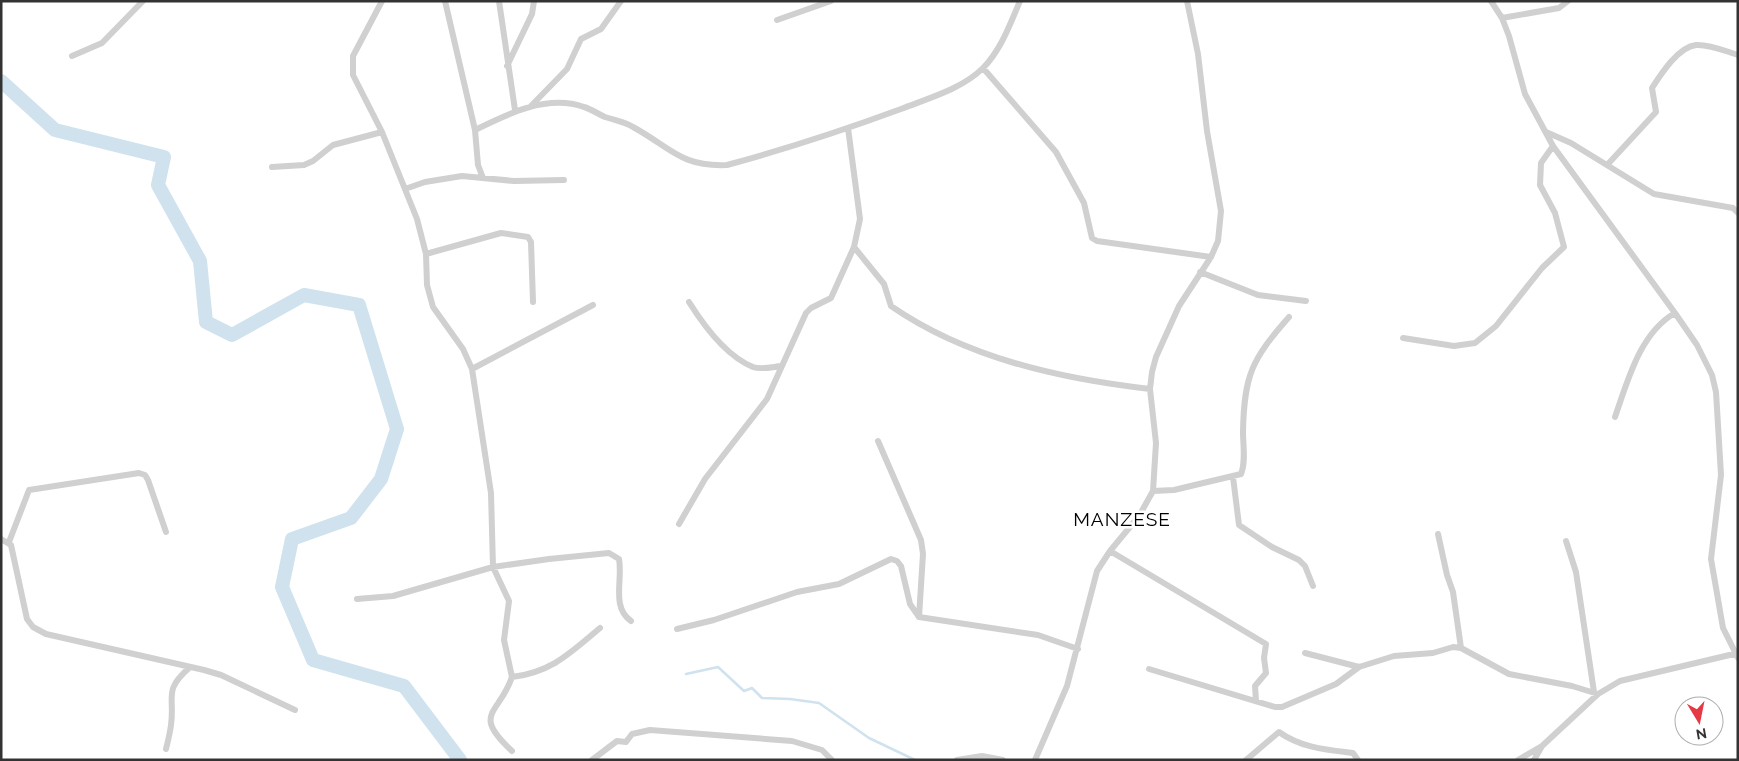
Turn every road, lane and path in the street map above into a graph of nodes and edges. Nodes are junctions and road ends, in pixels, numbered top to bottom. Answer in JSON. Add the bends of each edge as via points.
{"nodes":[{"id":1,"x":143,"y":1,"type":"edge"},
{"id":2,"x":382,"y":1,"type":"edge"},
{"id":3,"x":445,"y":1,"type":"edge"},
{"id":4,"x":499,"y":1,"type":"edge"},
{"id":5,"x":534,"y":1,"type":"edge"},
{"id":6,"x":621,"y":1,"type":"edge"},
{"id":7,"x":831,"y":1,"type":"edge"},
{"id":8,"x":1020,"y":1,"type":"edge"},
{"id":9,"x":1187,"y":1,"type":"edge"},
{"id":10,"x":1491,"y":1,"type":"edge"},
{"id":11,"x":1568,"y":1,"type":"edge"},
{"id":12,"x":1502,"y":18,"type":"junction"},
{"id":13,"x":777,"y":20,"type":"dead end"},
{"id":14,"x":1738,"y":55,"type":"edge"},
{"id":15,"x":72,"y":56,"type":"dead end"},
{"id":16,"x":507,"y":66,"type":"junction"},
{"id":17,"x":983,"y":68,"type":"junction"},
{"id":18,"x":530,"y":107,"type":"junction"},
{"id":19,"x":515,"y":110,"type":"junction"},
{"id":20,"x":848,"y":128,"type":"junction"},
{"id":21,"x":475,"y":130,"type":"junction"},
{"id":22,"x":382,"y":132,"type":"junction"},
{"id":23,"x":1546,"y":132,"type":"junction"},
{"id":24,"x":1553,"y":146,"type":"junction"},
{"id":25,"x":1608,"y":164,"type":"junction"},
{"id":26,"x":272,"y":167,"type":"dead end"},
{"id":27,"x":483,"y":178,"type":"junction"},
{"id":28,"x":564,"y":180,"type":"dead end"},
{"id":29,"x":405,"y":189,"type":"junction"},
{"id":30,"x":1738,"y":213,"type":"edge"},
{"id":31,"x":854,"y":247,"type":"junction"},
{"id":32,"x":426,"y":254,"type":"junction"},
{"id":33,"x":1210,"y":257,"type":"junction"},
{"id":34,"x":1200,"y":272,"type":"junction"},
{"id":35,"x":1306,"y":301,"type":"dead end"},
{"id":36,"x":533,"y":302,"type":"dead end"},
{"id":37,"x":690,"y":302,"type":"dead end"},
{"id":38,"x":593,"y":305,"type":"dead end"},
{"id":39,"x":1675,"y":313,"type":"junction"},
{"id":40,"x":1289,"y":317,"type":"dead end"},
{"id":41,"x":1403,"y":338,"type":"dead end"},
{"id":42,"x":781,"y":366,"type":"junction"},
{"id":43,"x":472,"y":370,"type":"junction"},
{"id":44,"x":1150,"y":389,"type":"junction"},
{"id":45,"x":1615,"y":416,"type":"dead end"},
{"id":46,"x":878,"y":441,"type":"dead end"},
{"id":47,"x":1233,"y":477,"type":"junction"},
{"id":48,"x":1153,"y":491,"type":"junction"},
{"id":49,"x":678,"y":524,"type":"dead end"},
{"id":50,"x":166,"y":532,"type":"dead end"},
{"id":51,"x":1438,"y":534,"type":"dead end"},
{"id":52,"x":1,"y":539,"type":"edge"},
{"id":53,"x":1566,"y":541,"type":"dead end"},
{"id":54,"x":9,"y":542,"type":"junction"},
{"id":55,"x":1110,"y":551,"type":"junction"},
{"id":56,"x":493,"y":567,"type":"junction"},
{"id":57,"x":1313,"y":586,"type":"dead end"},
{"id":58,"x":357,"y":599,"type":"dead end"},
{"id":59,"x":919,"y":617,"type":"junction"},
{"id":60,"x":631,"y":621,"type":"dead end"},
{"id":61,"x":600,"y":628,"type":"dead end"},
{"id":62,"x":677,"y":628,"type":"dead end"},
{"id":63,"x":1461,"y":648,"type":"junction"},
{"id":64,"x":1078,"y":649,"type":"junction"},
{"id":65,"x":1305,"y":653,"type":"dead end"},
{"id":66,"x":1737,"y":655,"type":"edge"},
{"id":67,"x":1359,"y":667,"type":"junction"},
{"id":68,"x":189,"y":668,"type":"junction"},
{"id":69,"x":1149,"y":669,"type":"dead end"},
{"id":70,"x":512,"y":677,"type":"junction"},
{"id":71,"x":1596,"y":693,"type":"junction"},
{"id":72,"x":1256,"y":701,"type":"junction"},
{"id":73,"x":295,"y":710,"type":"dead end"},
{"id":74,"x":1542,"y":746,"type":"junction"},
{"id":75,"x":166,"y":749,"type":"dead end"},
{"id":76,"x":512,"y":751,"type":"dead end"},
{"id":77,"x":829,"y":757,"type":"edge"},
{"id":78,"x":592,"y":760,"type":"edge"},
{"id":79,"x":839,"y":760,"type":"edge"},
{"id":80,"x":957,"y":760,"type":"edge"},
{"id":81,"x":1003,"y":760,"type":"edge"},
{"id":82,"x":1035,"y":760,"type":"edge"},
{"id":83,"x":1246,"y":760,"type":"edge"},
{"id":84,"x":1358,"y":760,"type":"edge"},
{"id":85,"x":1518,"y":760,"type":"edge"},
{"id":86,"x":1534,"y":760,"type":"edge"}],
"edges":[{"from":1,"to":15,"type":"street","via":[[102,43]]},
{"from":2,"to":22,"type":"street","via":[[353,56],[352,65],[353,75]]},
{"from":3,"to":21,"type":"street"},
{"from":4,"to":16,"type":"street"},
{"from":5,"to":16,"type":"street","via":[[525,30]]},
{"from":6,"to":18,"type":"street","via":[[601,29],[581,39],[567,69]]},
{"from":7,"to":13,"type":"street"},
{"from":8,"to":17,"type":"street","via":[[996,51]]},
{"from":9,"to":33,"type":"street","via":[[1221,211],[1218,241]]},
{"from":10,"to":12,"type":"street"},
{"from":11,"to":12,"type":"street","via":[[1559,8]]},
{"from":12,"to":23,"type":"street","via":[[1525,94]]},
{"from":14,"to":25,"type":"street","via":[[1693,45],[1668,62],[1652,88],[1656,112]]},
{"from":16,"to":19,"type":"street"},
{"from":17,"to":20,"type":"street","via":[[940,94]]},
{"from":17,"to":33,"type":"street","via":[[1056,152],[1084,203],[1092,238]]},
{"from":18,"to":19,"type":"street"},
{"from":18,"to":20,"type":"street","via":[[564,104],[584,107],[633,127],[667,151],[709,166],[734,162]]},
{"from":19,"to":21,"type":"street"},
{"from":20,"to":31,"type":"street","via":[[860,219]]},
{"from":21,"to":27,"type":"street","via":[[478,166]]},
{"from":22,"to":26,"type":"street","via":[[333,145],[304,165]]},
{"from":22,"to":29,"type":"street"},
{"from":23,"to":24,"type":"street"},
{"from":23,"to":25,"type":"street"},
{"from":24,"to":39,"type":"street"},
{"from":24,"to":41,"type":"street","via":[[1541,163],[1540,185],[1555,213],[1564,247],[1542,268],[1496,326],[1475,343],[1454,346]]},
{"from":25,"to":30,"type":"street","via":[[1654,194],[1732,208]]},
{"from":27,"to":28,"type":"street"},
{"from":27,"to":29,"type":"street","via":[[445,178]]},
{"from":29,"to":32,"type":"street"},
{"from":31,"to":42,"type":"street","via":[[831,298],[806,313]]},
{"from":31,"to":44,"type":"street","via":[[884,284],[891,306],[964,347],[1028,367]]},
{"from":32,"to":36,"type":"street","via":[[502,233],[528,237],[531,242]]},
{"from":32,"to":43,"type":"street","via":[[429,297],[463,349]]},
{"from":33,"to":34,"type":"street"},
{"from":34,"to":35,"type":"street","via":[[1258,295]]},
{"from":34,"to":44,"type":"street","via":[[1179,306],[1156,357]]},
{"from":37,"to":42,"type":"street","via":[[714,337],[740,358],[753,367]]},
{"from":38,"to":43,"type":"street"},
{"from":39,"to":45,"type":"street","via":[[1661,321],[1651,333],[1631,372]]},
{"from":39,"to":66,"type":"street","via":[[1697,345],[1712,375],[1716,392],[1721,475],[1711,559],[1723,628]]},
{"from":40,"to":47,"type":"street","via":[[1264,345],[1250,373],[1244,409],[1243,470]]},
{"from":42,"to":49,"type":"street","via":[[767,400],[705,479]]},
{"from":43,"to":56,"type":"street","via":[[491,493]]},
{"from":44,"to":48,"type":"street","via":[[1156,442]]},
{"from":46,"to":59,"type":"street","via":[[920,540],[923,554]]},
{"from":47,"to":48,"type":"street","via":[[1174,490]]},
{"from":47,"to":57,"type":"street","via":[[1238,525],[1299,560]]},
{"from":48,"to":55,"type":"street","via":[[1139,516]]},
{"from":50,"to":54,"type":"street","via":[[148,480],[139,473],[29,490]]},
{"from":51,"to":63,"type":"street","via":[[1456,609]]},
{"from":52,"to":54,"type":"street"},
{"from":53,"to":71,"type":"street","via":[[1576,572]]},
{"from":54,"to":68,"type":"street","via":[[27,619],[33,628],[46,634]]},
{"from":55,"to":64,"type":"street","via":[[1097,572]]},
{"from":55,"to":72,"type":"street","via":[[1266,644],[1266,673],[1255,686]]},
{"from":56,"to":58,"type":"street","via":[[418,591]]},
{"from":56,"to":60,"type":"street","via":[[609,553],[619,559],[618,594],[624,616]]},
{"from":56,"to":70,"type":"street","via":[[509,601],[504,640]]},
{"from":59,"to":62,"type":"street","via":[[910,604],[901,566],[890,559],[839,584],[797,592],[714,620]]},
{"from":59,"to":64,"type":"street","via":[[1038,635]]},
{"from":61,"to":70,"type":"street","via":[[543,671]]},
{"from":63,"to":67,"type":"street","via":[[1394,656]]},
{"from":63,"to":71,"type":"street","via":[[1509,674]]},
{"from":64,"to":82,"type":"street","via":[[1067,686]]},
{"from":65,"to":67,"type":"street"},
{"from":66,"to":71,"type":"street","via":[[1620,681]]},
{"from":67,"to":72,"type":"street","via":[[1336,684],[1282,707]]},
{"from":68,"to":73,"type":"street","via":[[221,676]]},
{"from":68,"to":75,"type":"street","via":[[178,678],[171,692],[172,724]]},
{"from":69,"to":72,"type":"street"},
{"from":70,"to":76,"type":"street","via":[[490,718],[494,732]]},
{"from":71,"to":74,"type":"street"},
{"from":74,"to":85,"type":"street"},
{"from":74,"to":86,"type":"street"},
{"from":77,"to":78,"type":"street","via":[[822,750],[792,741],[650,730],[632,734],[626,742],[617,742]]},
{"from":77,"to":79,"type":"street"},
{"from":80,"to":81,"type":"street","via":[[982,756]]},
{"from":83,"to":84,"type":"street","via":[[1280,732],[1288,739],[1320,749],[1353,753]]}]}
